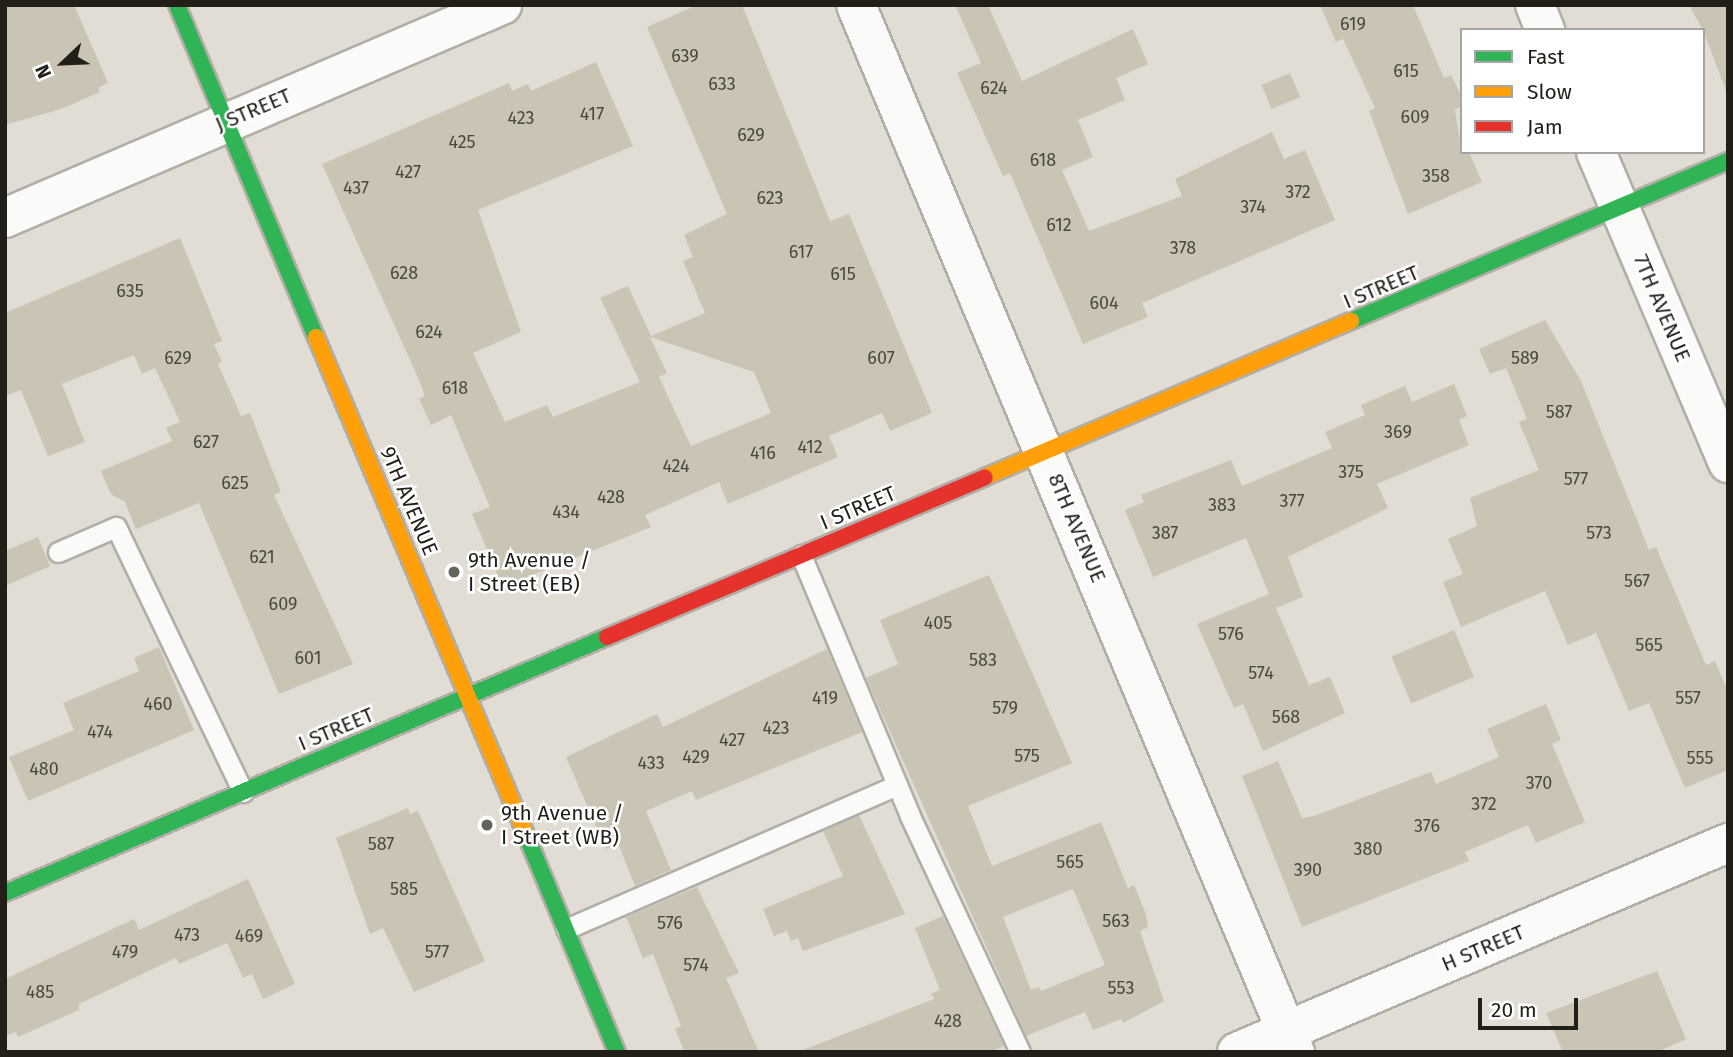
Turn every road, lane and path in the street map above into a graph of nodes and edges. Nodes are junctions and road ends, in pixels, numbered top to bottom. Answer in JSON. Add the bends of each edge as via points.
{"nodes":[{"id":1,"x":177,"y":5,"type":"edge"},
{"id":2,"x":502,"y":5,"type":"edge"},
{"id":3,"x":856,"y":5,"type":"edge"},
{"id":4,"x":1535,"y":5,"type":"edge"},
{"id":5,"x":1544,"y":28,"type":"edge"},
{"id":6,"x":226,"y":122,"type":"junction"},
{"id":7,"x":1597,"y":154,"type":"edge"},
{"id":8,"x":1728,"y":161,"type":"edge"},
{"id":9,"x":1620,"y":209,"type":"junction"},
{"id":10,"x":5,"y":218,"type":"edge"},
{"id":11,"x":1045,"y":452,"type":"junction"},
{"id":12,"x":1728,"y":463,"type":"edge"},
{"id":13,"x":58,"y":552,"type":"dead end"},
{"id":14,"x":802,"y":555,"type":"junction"},
{"id":15,"x":468,"y":696,"type":"junction"},
{"id":16,"x":897,"y":785,"type":"junction"},
{"id":17,"x":243,"y":792,"type":"junction"},
{"id":18,"x":1728,"y":843,"type":"edge"},
{"id":19,"x":5,"y":893,"type":"edge"},
{"id":20,"x":566,"y":929,"type":"junction"},
{"id":21,"x":1291,"y":1042,"type":"edge"},
{"id":22,"x":617,"y":1052,"type":"edge"},
{"id":23,"x":1020,"y":1052,"type":"edge"},
{"id":24,"x":1237,"y":1052,"type":"edge"}],
"edges":[{"from":1,"to":6,"type":"street","name":"9TH AVENUE"},
{"from":2,"to":6,"type":"street","name":"J STREET"},
{"from":3,"to":11,"type":"street","name":"8TH AVENUE"},
{"from":4,"to":5,"type":"street"},
{"from":6,"to":10,"type":"street","name":"J STREET"},
{"from":6,"to":15,"type":"street","name":"9TH AVENUE"},
{"from":7,"to":9,"type":"street","name":"7TH AVENUE"},
{"from":8,"to":9,"type":"street","name":"I STREET"},
{"from":9,"to":11,"type":"street","name":"I STREET"},
{"from":9,"to":12,"type":"street","name":"7TH AVENUE"},
{"from":11,"to":14,"type":"street","name":"I STREET"},
{"from":11,"to":21,"type":"street","name":"8TH AVENUE"},
{"from":13,"to":17,"type":"lane","via":[[117,527]]},
{"from":14,"to":15,"type":"street","name":"I STREET"},
{"from":14,"to":16,"type":"lane"},
{"from":15,"to":17,"type":"street","name":"I STREET"},
{"from":15,"to":20,"type":"street","name":"9TH AVENUE"},
{"from":16,"to":20,"type":"lane"},
{"from":16,"to":23,"type":"lane"},
{"from":17,"to":19,"type":"street","name":"I STREET"},
{"from":18,"to":21,"type":"street","name":"H STREET"},
{"from":20,"to":22,"type":"street","name":"9TH AVENUE"},
{"from":21,"to":24,"type":"street","name":"H STREET"}]}
